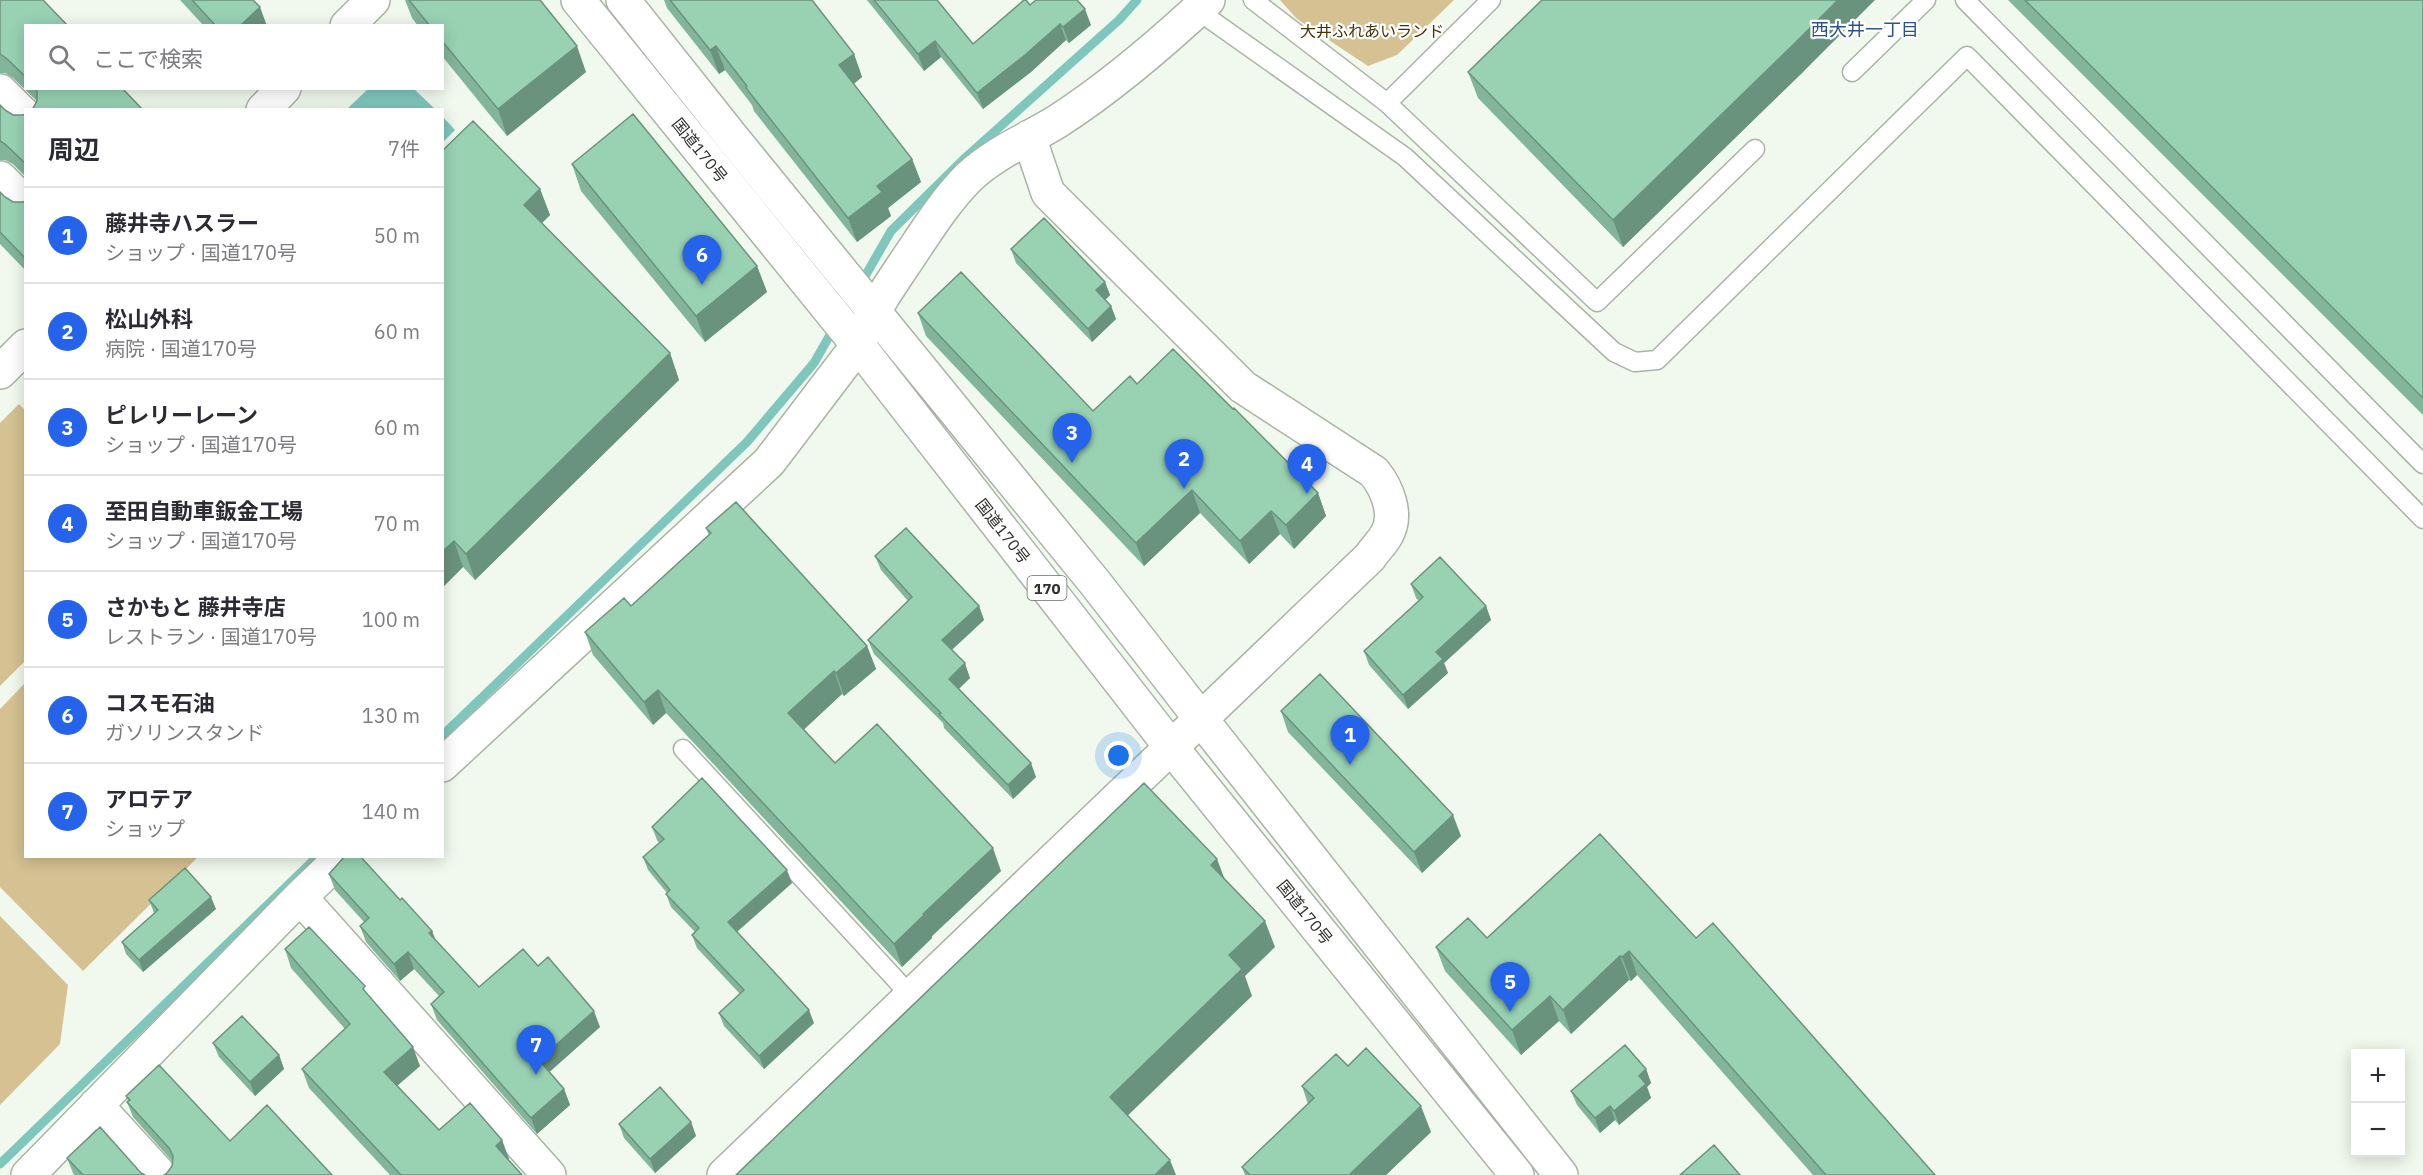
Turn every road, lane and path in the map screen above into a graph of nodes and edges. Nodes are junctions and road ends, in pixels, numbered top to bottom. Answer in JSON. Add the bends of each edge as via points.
{"nodes":[{"id":1,"x":373,"y":0,"type":"edge"},
{"id":2,"x":578,"y":0,"type":"edge"},
{"id":3,"x":622,"y":0,"type":"edge"},
{"id":4,"x":1253,"y":0,"type":"edge"},
{"id":5,"x":1491,"y":0,"type":"edge"},
{"id":6,"x":1926,"y":0,"type":"edge"},
{"id":7,"x":1965,"y":0,"type":"edge"},
{"id":8,"x":1202,"y":5,"type":"edge"},
{"id":9,"x":349,"y":24,"type":"edge"},
{"id":10,"x":1852,"y":72,"type":"dead end"},
{"id":11,"x":282,"y":90,"type":"edge"},
{"id":12,"x":0,"y":91,"type":"edge"},
{"id":13,"x":1387,"y":103,"type":"junction"},
{"id":14,"x":265,"y":108,"type":"edge"},
{"id":15,"x":24,"y":115,"type":"edge"},
{"id":16,"x":1029,"y":137,"type":"junction"},
{"id":17,"x":1755,"y":149,"type":"dead end"},
{"id":18,"x":0,"y":178,"type":"edge"},
{"id":19,"x":24,"y":202,"type":"edge"},
{"id":20,"x":873,"y":310,"type":"junction"},
{"id":21,"x":858,"y":345,"type":"junction"},
{"id":22,"x":24,"y":348,"type":"edge"},
{"id":23,"x":0,"y":372,"type":"edge"},
{"id":24,"x":2423,"y":464,"type":"edge"},
{"id":25,"x":2423,"y":519,"type":"edge"},
{"id":26,"x":1200,"y":719,"type":"junction"},
{"id":27,"x":1171,"y":747,"type":"junction"},
{"id":28,"x":683,"y":749,"type":"dead end"},
{"id":29,"x":444,"y":763,"type":"edge"},
{"id":30,"x":341,"y":858,"type":"edge"},
{"id":31,"x":300,"y":897,"type":"junction"},
{"id":32,"x":911,"y":996,"type":"junction"},
{"id":33,"x":96,"y":1105,"type":"junction"},
{"id":34,"x":1472,"y":1120,"type":"junction"},
{"id":35,"x":1558,"y":1168,"type":"edge"},
{"id":36,"x":28,"y":1175,"type":"edge"},
{"id":37,"x":160,"y":1175,"type":"edge"},
{"id":38,"x":549,"y":1175,"type":"edge"},
{"id":39,"x":724,"y":1175,"type":"edge"},
{"id":40,"x":1506,"y":1175,"type":"edge"},
{"id":41,"x":1517,"y":1175,"type":"edge"}],
"edges":[{"from":1,"to":9,"type":"main road"},
{"from":2,"to":21,"type":"main road","name":"国道170号","number":"170"},
{"from":3,"to":20,"type":"main road","name":"国道170号","number":"170"},
{"from":4,"to":13,"type":"lane"},
{"from":5,"to":13,"type":"lane"},
{"from":6,"to":10,"type":"lane"},
{"from":7,"to":24,"type":"lane"},
{"from":8,"to":16,"type":"main road","via":[[1121,76]]},
{"from":8,"to":25,"type":"lane","via":[[1405,157],[1614,352],[1635,362],[1657,360],[1967,56]]},
{"from":11,"to":14,"type":"main road"},
{"from":12,"to":15,"type":"main road"},
{"from":13,"to":17,"type":"lane","via":[[1597,302]]},
{"from":16,"to":20,"type":"main road","via":[[971,176],[950,198]]},
{"from":16,"to":26,"type":"main road","via":[[1048,193],[1243,387],[1374,472],[1384,483],[1391,508],[1388,532],[1370,557]]},
{"from":18,"to":19,"type":"main road"},
{"from":20,"to":21,"type":"main road"},
{"from":20,"to":26,"type":"main road","name":"国道170号","number":"170","via":[[1096,584]]},
{"from":21,"to":27,"type":"main road","name":"国道170号","number":"170"},
{"from":21,"to":29,"type":"main road","via":[[770,462]]},
{"from":22,"to":23,"type":"main road"},
{"from":26,"to":27,"type":"main road"},
{"from":26,"to":35,"type":"main road","name":"国道170号","number":"170"},
{"from":27,"to":32,"type":"main road"},
{"from":27,"to":34,"type":"main road","name":"国道170号","number":"170"},
{"from":28,"to":32,"type":"lane"},
{"from":30,"to":31,"type":"main road"},
{"from":31,"to":33,"type":"main road"},
{"from":31,"to":38,"type":"main road"},
{"from":32,"to":39,"type":"main road"},
{"from":33,"to":36,"type":"main road"},
{"from":33,"to":37,"type":"main road"},
{"from":34,"to":40,"type":"main road"},
{"from":34,"to":41,"type":"main road","name":"国道170号","number":"170"}]}
